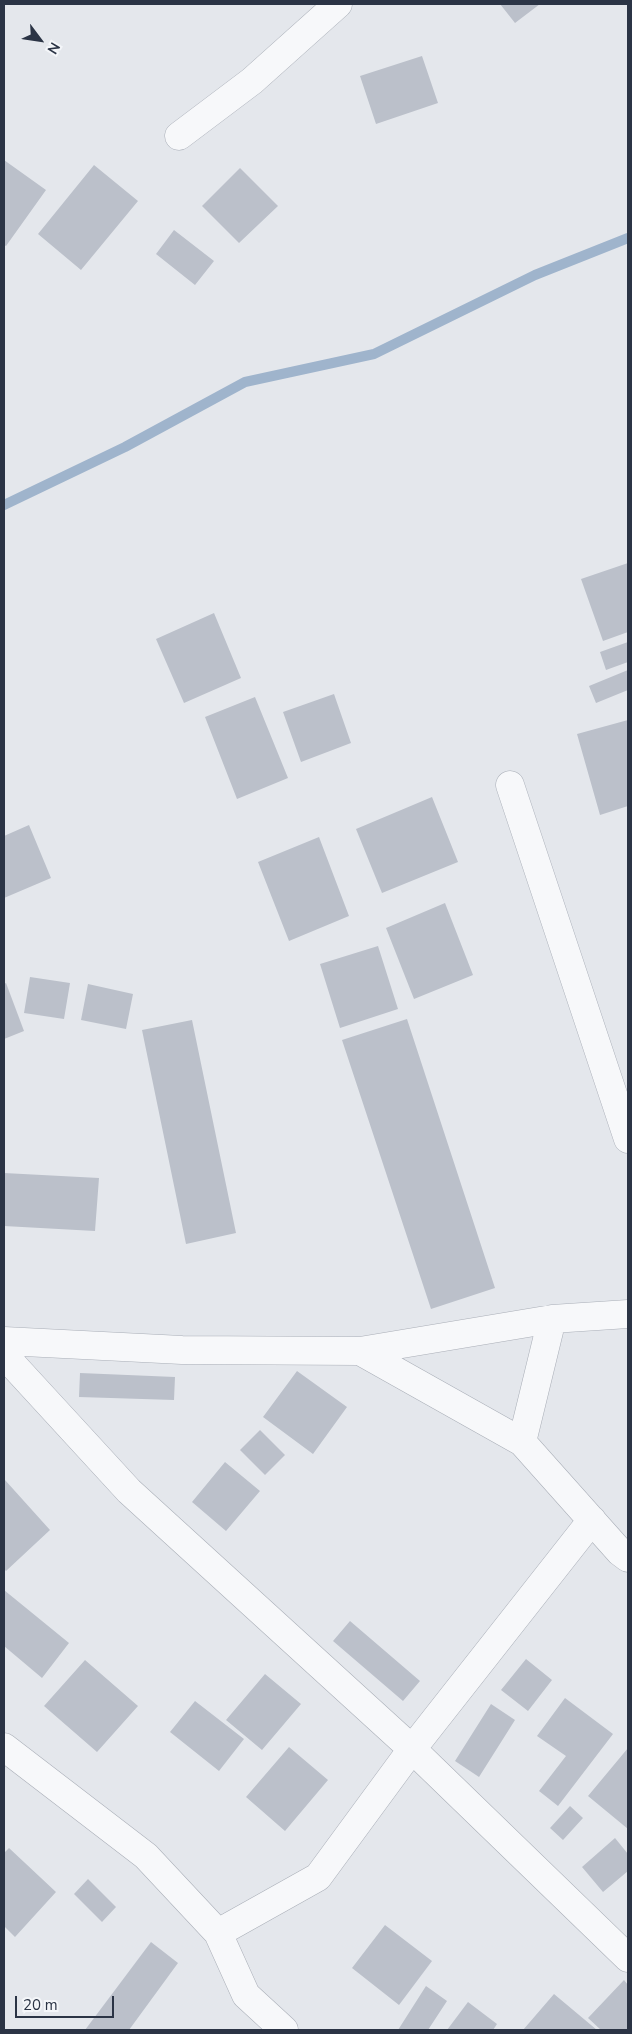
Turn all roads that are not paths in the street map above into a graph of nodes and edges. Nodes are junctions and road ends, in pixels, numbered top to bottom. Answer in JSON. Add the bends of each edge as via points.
{"nodes":[{"id":1,"x":338,"y":4,"type":"edge"},
{"id":2,"x":178,"y":136,"type":"dead end"},
{"id":3,"x":510,"y":785,"type":"dead end"},
{"id":4,"x":628,"y":1139,"type":"edge"},
{"id":5,"x":628,"y":1314,"type":"edge"},
{"id":6,"x":552,"y":1319,"type":"junction"},
{"id":7,"x":4,"y":1341,"type":"edge"},
{"id":8,"x":360,"y":1351,"type":"junction"},
{"id":9,"x":4,"y":1355,"type":"edge"},
{"id":10,"x":522,"y":1442,"type":"junction"},
{"id":11,"x":592,"y":1520,"type":"junction"},
{"id":12,"x":628,"y":1558,"type":"edge"},
{"id":13,"x":4,"y":1747,"type":"edge"},
{"id":14,"x":412,"y":1749,"type":"junction"},
{"id":15,"x":218,"y":1933,"type":"junction"},
{"id":16,"x":628,"y":1958,"type":"edge"},
{"id":17,"x":284,"y":2030,"type":"edge"}],
"edges":[{"from":1,"to":2,"type":"street","via":[[252,81]]},
{"from":3,"to":4,"type":"street"},
{"from":5,"to":6,"type":"street"},
{"from":6,"to":8,"type":"street"},
{"from":6,"to":10,"type":"street"},
{"from":7,"to":8,"type":"street","via":[[182,1350]]},
{"from":8,"to":10,"type":"street"},
{"from":9,"to":14,"type":"street","via":[[129,1491]]},
{"from":10,"to":11,"type":"street"},
{"from":11,"to":12,"type":"street"},
{"from":11,"to":14,"type":"street"},
{"from":13,"to":15,"type":"street","via":[[146,1856]]},
{"from":14,"to":15,"type":"street","via":[[318,1877]]},
{"from":14,"to":16,"type":"street"},
{"from":15,"to":17,"type":"street","via":[[246,1995]]}]}
